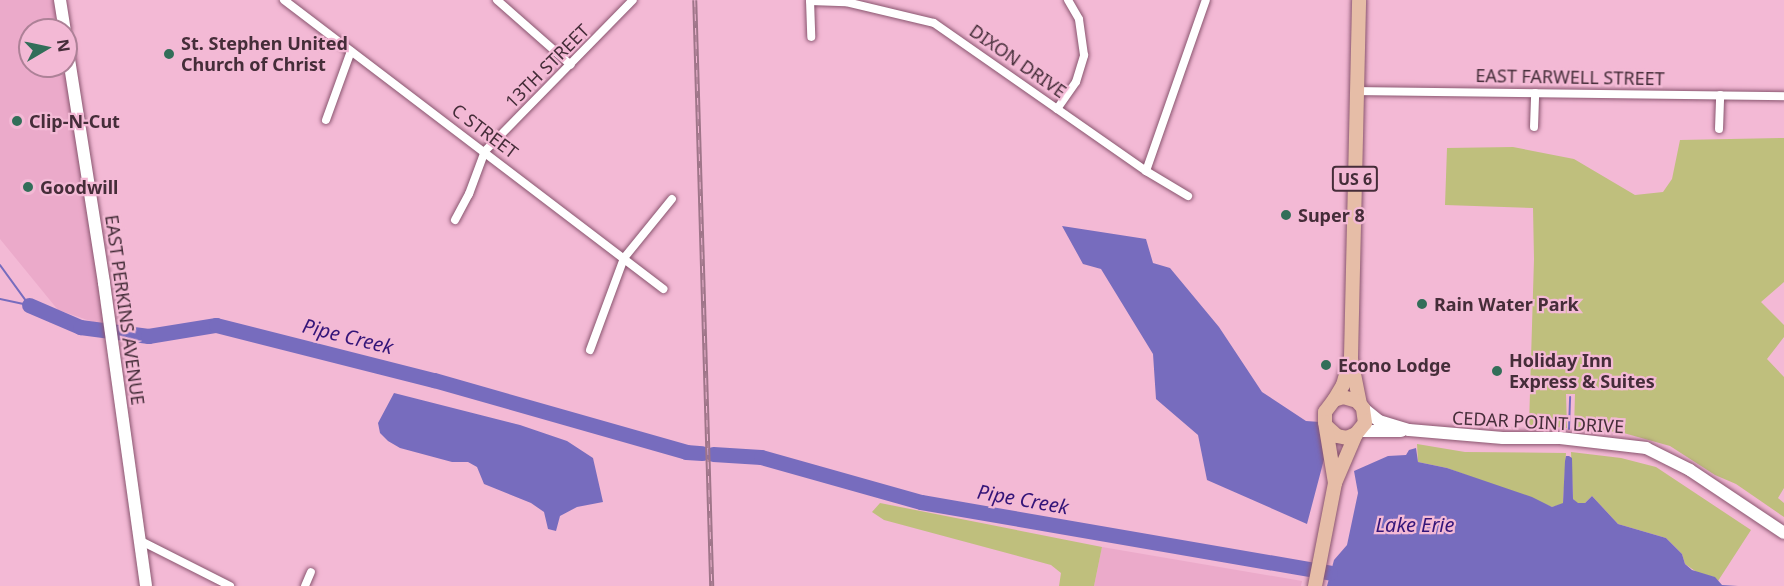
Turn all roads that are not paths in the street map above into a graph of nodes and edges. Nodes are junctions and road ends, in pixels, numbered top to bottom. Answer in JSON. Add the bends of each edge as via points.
{"nodes":[{"id":1,"x":60,"y":0,"type":"edge"},
{"id":2,"x":284,"y":0,"type":"edge"},
{"id":3,"x":497,"y":0,"type":"edge"},
{"id":4,"x":633,"y":0,"type":"edge"},
{"id":5,"x":1068,"y":0,"type":"edge"},
{"id":6,"x":1206,"y":0,"type":"edge"},
{"id":7,"x":1359,"y":0,"type":"edge"},
{"id":8,"x":810,"y":1,"type":"edge"},
{"id":9,"x":62,"y":18,"type":"edge"},
{"id":10,"x":811,"y":37,"type":"dead end"},
{"id":11,"x":351,"y":51,"type":"junction"},
{"id":12,"x":571,"y":65,"type":"junction"},
{"id":13,"x":72,"y":78,"type":"edge"},
{"id":14,"x":1356,"y":91,"type":"junction"},
{"id":15,"x":1535,"y":93,"type":"junction"},
{"id":16,"x":1720,"y":95,"type":"junction"},
{"id":17,"x":1784,"y":96,"type":"edge"},
{"id":18,"x":1058,"y":109,"type":"junction"},
{"id":19,"x":326,"y":120,"type":"dead end"},
{"id":20,"x":1534,"y":127,"type":"dead end"},
{"id":21,"x":1719,"y":129,"type":"dead end"},
{"id":22,"x":485,"y":151,"type":"junction"},
{"id":23,"x":1146,"y":171,"type":"junction"},
{"id":24,"x":1188,"y":196,"type":"dead end"},
{"id":25,"x":672,"y":199,"type":"dead end"},
{"id":26,"x":455,"y":220,"type":"dead end"},
{"id":27,"x":624,"y":258,"type":"junction"},
{"id":28,"x":664,"y":289,"type":"dead end"},
{"id":29,"x":590,"y":350,"type":"dead end"},
{"id":30,"x":1351,"y":357,"type":"junction"},
{"id":31,"x":1334,"y":400,"type":"junction"},
{"id":32,"x":1362,"y":406,"type":"junction"},
{"id":33,"x":1326,"y":426,"type":"junction"},
{"id":34,"x":1409,"y":430,"type":"junction"},
{"id":35,"x":1358,"y":433,"type":"junction"},
{"id":36,"x":1335,"y":483,"type":"junction"},
{"id":37,"x":1784,"y":533,"type":"edge"},
{"id":38,"x":139,"y":540,"type":"junction"},
{"id":39,"x":310,"y":572,"type":"dead end"},
{"id":40,"x":146,"y":586,"type":"edge"},
{"id":41,"x":230,"y":586,"type":"edge"},
{"id":42,"x":305,"y":586,"type":"edge"},
{"id":43,"x":1315,"y":586,"type":"edge"}],
"edges":[{"from":1,"to":9,"type":"main road"},
{"from":2,"to":11,"type":"street","name":"C STREET"},
{"from":3,"to":12,"type":"street"},
{"from":4,"to":12,"type":"street","name":"13TH STREET"},
{"from":5,"to":18,"type":"street","via":[[1079,19],[1084,56],[1076,82]]},
{"from":6,"to":23,"type":"street"},
{"from":7,"to":14,"type":"main road","number":"US 6"},
{"from":8,"to":10,"type":"street"},
{"from":8,"to":18,"type":"street","name":"DIXON DRIVE","via":[[846,2],[931,21]]},
{"from":11,"to":19,"type":"street"},
{"from":11,"to":22,"type":"street","name":"C STREET"},
{"from":12,"to":22,"type":"street","name":"13TH STREET"},
{"from":13,"to":38,"type":"main road","name":"EAST PERKINS AVENUE"},
{"from":14,"to":15,"type":"street","name":"EAST FARWELL STREET"},
{"from":14,"to":30,"type":"main road","number":"US 6"},
{"from":15,"to":16,"type":"street","name":"EAST FARWELL STREET"},
{"from":15,"to":20,"type":"street"},
{"from":16,"to":17,"type":"street","name":"EAST FARWELL STREET"},
{"from":16,"to":21,"type":"street"},
{"from":18,"to":23,"type":"street","name":"DIXON DRIVE"},
{"from":22,"to":26,"type":"street","name":"13TH STREET"},
{"from":22,"to":27,"type":"street","name":"C STREET"},
{"from":23,"to":24,"type":"street","name":"DIXON DRIVE"},
{"from":25,"to":27,"type":"street"},
{"from":27,"to":28,"type":"street","name":"C STREET"},
{"from":27,"to":29,"type":"street"},
{"from":30,"to":31,"type":"main road","number":"US 6"},
{"from":30,"to":32,"type":"main road","number":"US 6"},
{"from":31,"to":32,"type":"main road","via":[[1348,397]]},
{"from":31,"to":33,"type":"main road","via":[[1325,412]]},
{"from":32,"to":34,"type":"main road","name":"CEDAR POINT DRIVE","via":[[1379,421]]},
{"from":32,"to":35,"type":"main road","via":[[1365,418]]},
{"from":33,"to":35,"type":"main road","via":[[1342,438]]},
{"from":33,"to":36,"type":"main road"},
{"from":34,"to":35,"type":"main road","name":"CEDAR POINT DRIVE"},
{"from":34,"to":37,"type":"main road","name":"CEDAR POINT DRIVE","via":[[1503,438],[1560,438],[1646,448],[1690,470]]},
{"from":35,"to":36,"type":"main road"},
{"from":36,"to":43,"type":"main road"},
{"from":38,"to":40,"type":"main road","name":"EAST PERKINS AVENUE"},
{"from":38,"to":41,"type":"street"},
{"from":39,"to":42,"type":"street"}]}
